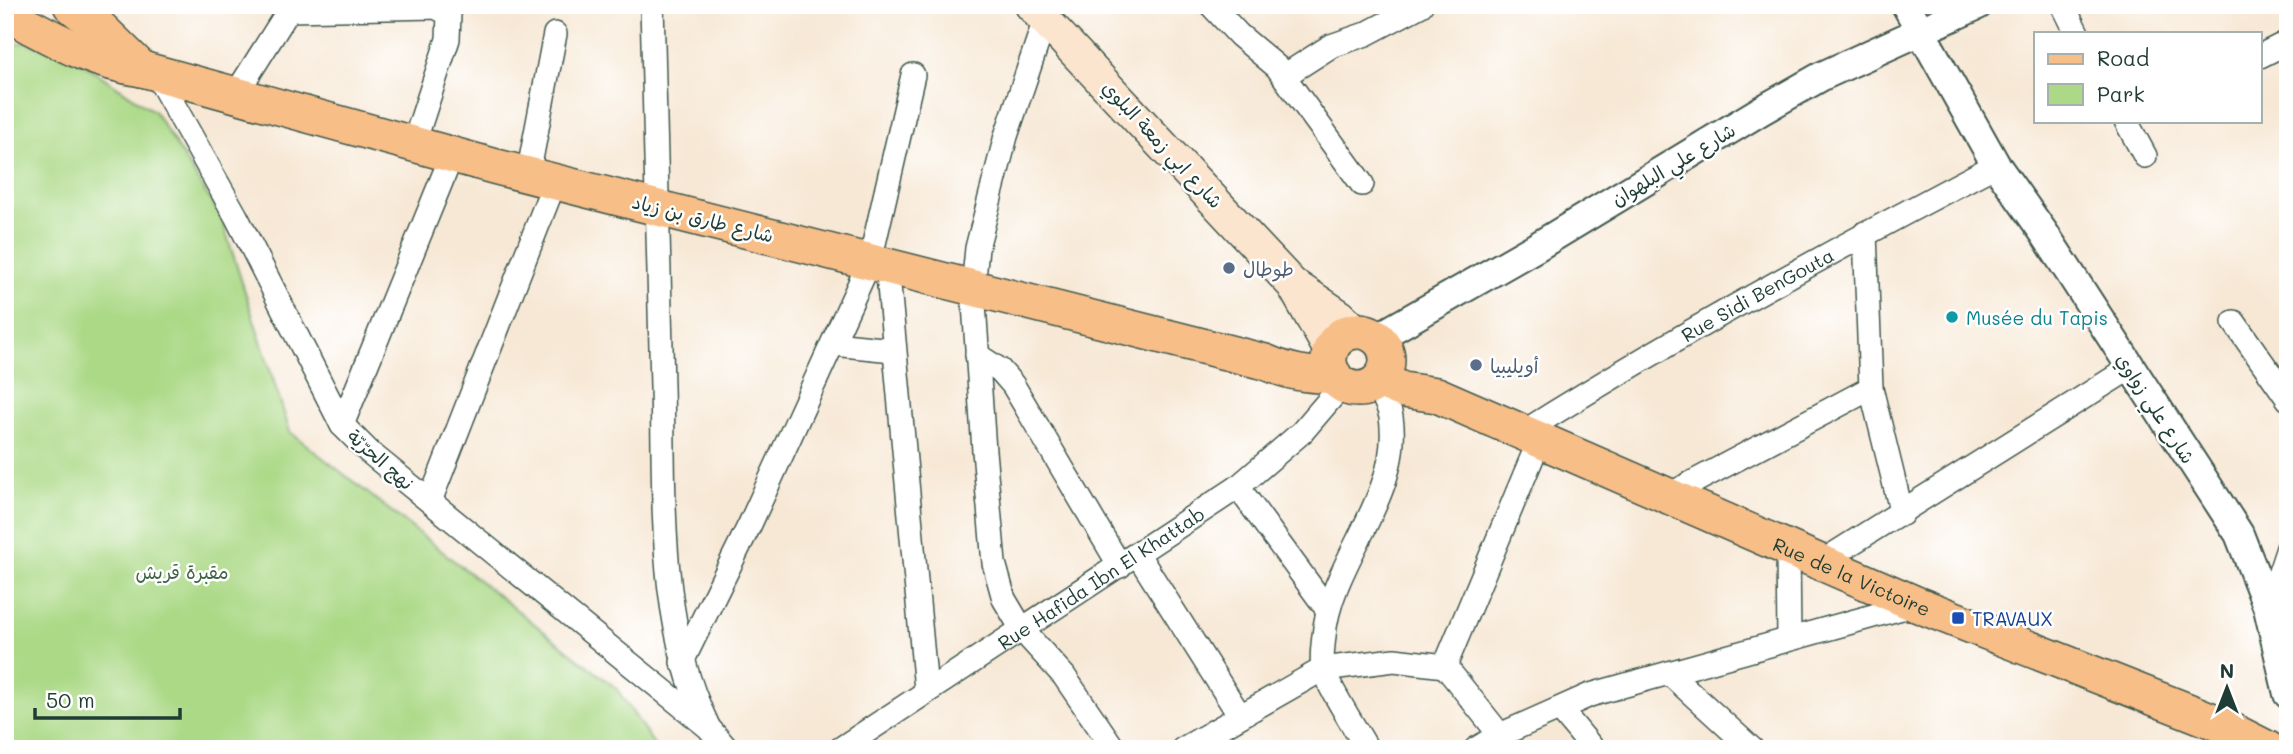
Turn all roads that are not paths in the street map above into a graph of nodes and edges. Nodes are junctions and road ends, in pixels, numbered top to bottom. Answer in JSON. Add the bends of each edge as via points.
{"nodes":[{"id":1,"x":71,"y":5,"type":"edge"},
{"id":2,"x":652,"y":5,"type":"edge"},
{"id":3,"x":1212,"y":5,"type":"edge"},
{"id":4,"x":1421,"y":5,"type":"edge"},
{"id":5,"x":1906,"y":5,"type":"edge"},
{"id":6,"x":1978,"y":5,"type":"edge"},
{"id":7,"x":2063,"y":5,"type":"edge"},
{"id":8,"x":290,"y":8,"type":"edge"},
{"id":9,"x":1042,"y":10,"type":"edge"},
{"id":10,"x":20,"y":15,"type":"edge"},
{"id":11,"x":1922,"y":31,"type":"junction"},
{"id":12,"x":2076,"y":32,"type":"edge"},
{"id":13,"x":555,"y":34,"type":"dead end"},
{"id":14,"x":2288,"y":42,"type":"edge"},
{"id":15,"x":2262,"y":55,"type":"edge"},
{"id":16,"x":148,"y":70,"type":"junction"},
{"id":17,"x":913,"y":75,"type":"dead end"},
{"id":18,"x":1284,"y":76,"type":"junction"},
{"id":19,"x":236,"y":94,"type":"junction"},
{"id":20,"x":2127,"y":122,"type":"edge"},
{"id":21,"x":414,"y":143,"type":"junction"},
{"id":22,"x":452,"y":155,"type":"junction"},
{"id":23,"x":2145,"y":156,"type":"dead end"},
{"id":24,"x":1996,"y":165,"type":"junction"},
{"id":25,"x":542,"y":178,"type":"junction"},
{"id":26,"x":1362,"y":184,"type":"dead end"},
{"id":27,"x":656,"y":206,"type":"junction"},
{"id":28,"x":1865,"y":233,"type":"junction"},
{"id":29,"x":878,"y":262,"type":"junction"},
{"id":30,"x":973,"y":289,"type":"junction"},
{"id":31,"x":2234,"y":323,"type":"dead end"},
{"id":32,"x":833,"y":344,"type":"junction"},
{"id":33,"x":893,"y":349,"type":"junction"},
{"id":34,"x":977,"y":355,"type":"junction"},
{"id":35,"x":1357,"y":362,"type":"junction"},
{"id":36,"x":2130,"y":368,"type":"junction"},
{"id":37,"x":1871,"y":388,"type":"junction"},
{"id":38,"x":2288,"y":399,"type":"edge"},
{"id":39,"x":342,"y":425,"type":"junction"},
{"id":40,"x":1531,"y":437,"type":"junction"},
{"id":41,"x":1238,"y":487,"type":"junction"},
{"id":42,"x":1667,"y":496,"type":"junction"},
{"id":43,"x":430,"y":501,"type":"junction"},
{"id":44,"x":1902,"y":514,"type":"junction"},
{"id":45,"x":2288,"y":548,"type":"edge"},
{"id":46,"x":1788,"y":551,"type":"junction"},
{"id":47,"x":1129,"y":561,"type":"junction"},
{"id":48,"x":1821,"y":563,"type":"junction"},
{"id":49,"x":1916,"y":604,"type":"junction"},
{"id":50,"x":2268,"y":608,"type":"junction"},
{"id":51,"x":1327,"y":609,"type":"junction"},
{"id":52,"x":1023,"y":631,"type":"junction"},
{"id":53,"x":1789,"y":638,"type":"junction"},
{"id":54,"x":682,"y":662,"type":"junction"},
{"id":55,"x":1446,"y":666,"type":"junction"},
{"id":56,"x":1323,"y":668,"type":"junction"},
{"id":57,"x":1669,"y":673,"type":"junction"},
{"id":58,"x":926,"y":690,"type":"junction"},
{"id":59,"x":2288,"y":694,"type":"edge"},
{"id":60,"x":1560,"y":709,"type":"junction"},
{"id":61,"x":1240,"y":716,"type":"junction"},
{"id":62,"x":708,"y":727,"type":"junction"},
{"id":63,"x":1500,"y":735,"type":"junction"},
{"id":64,"x":727,"y":749,"type":"edge"},
{"id":65,"x":840,"y":749,"type":"edge"},
{"id":66,"x":1114,"y":749,"type":"edge"},
{"id":67,"x":1183,"y":749,"type":"edge"},
{"id":68,"x":1367,"y":749,"type":"edge"},
{"id":69,"x":1476,"y":749,"type":"edge"},
{"id":70,"x":1593,"y":749,"type":"edge"},
{"id":71,"x":1752,"y":749,"type":"edge"},
{"id":72,"x":2268,"y":749,"type":"edge"}],
"edges":[{"from":1,"to":16,"type":"main road","name":"شارع طارق بن زياد"},
{"from":2,"to":27,"type":"street"},
{"from":3,"to":18,"type":"street"},
{"from":4,"to":18,"type":"street","via":[[1366,34],[1331,46]]},
{"from":5,"to":11,"type":"street","name":"شارع علي زواوي"},
{"from":6,"to":11,"type":"street","name":"شارع علي البلهوان"},
{"from":7,"to":12,"type":"street"},
{"from":8,"to":19,"type":"street"},
{"from":8,"to":21,"type":"street","via":[[421,6],[449,14],[448,39]]},
{"from":9,"to":30,"type":"street","via":[[982,221]]},
{"from":9,"to":35,"type":"main road","name":"شارع ابي زمعة البلوي","via":[[1293,285],[1340,316]]},
{"from":10,"to":16,"type":"main road","name":"شارع طارق بن زياد","via":[[87,57]]},
{"from":11,"to":24,"type":"street","name":"شارع علي زواوي"},
{"from":11,"to":35,"type":"street","name":"شارع علي البلهوان","via":[[1822,76],[1762,110]]},
{"from":13,"to":25,"type":"street"},
{"from":14,"to":15,"type":"street"},
{"from":16,"to":19,"type":"main road","name":"شارع طارق بن زياد"},
{"from":16,"to":39,"type":"street","name":"نهج الحرّيّة","via":[[236,216]]},
{"from":17,"to":29,"type":"street"},
{"from":18,"to":26,"type":"street"},
{"from":19,"to":21,"type":"main road","name":"شارع طارق بن زياد"},
{"from":20,"to":23,"type":"street"},
{"from":21,"to":22,"type":"main road","name":"شارع طارق بن زياد"},
{"from":22,"to":25,"type":"main road","name":"شارع طارق بن زياد"},
{"from":22,"to":39,"type":"street"},
{"from":24,"to":28,"type":"street","name":"Rue Sidi BenGouta"},
{"from":24,"to":36,"type":"street","name":"شارع علي زواوي"},
{"from":25,"to":27,"type":"main road","name":"شارع طارق بن زياد"},
{"from":25,"to":43,"type":"street"},
{"from":27,"to":29,"type":"main road","name":"شارع طارق بن زياد"},
{"from":27,"to":54,"type":"street","via":[[665,501]]},
{"from":28,"to":37,"type":"street"},
{"from":28,"to":40,"type":"street","name":"Rue Sidi BenGouta","via":[[1651,353]]},
{"from":29,"to":30,"type":"main road","name":"شارع طارق بن زياد"},
{"from":29,"to":32,"type":"street"},
{"from":29,"to":33,"type":"street"},
{"from":30,"to":34,"type":"street"},
{"from":30,"to":35,"type":"main road","name":"شارع طارق بن زياد","via":[[1307,375]]},
{"from":31,"to":38,"type":"street"},
{"from":32,"to":33,"type":"street"},
{"from":32,"to":54,"type":"street"},
{"from":33,"to":58,"type":"street"},
{"from":34,"to":47,"type":"street","via":[[1013,385]]},
{"from":34,"to":52,"type":"street","via":[[994,563],[1004,599]]},
{"from":35,"to":40,"type":"main road","name":"Rue de la Victoire","via":[[1403,390],[1437,395]]},
{"from":35,"to":41,"type":"street","name":"Rue Hafida Ibn El Khattab","via":[[1302,432]]},
{"from":35,"to":51,"type":"street","via":[[1391,418],[1385,472]]},
{"from":36,"to":44,"type":"street"},
{"from":36,"to":50,"type":"street","name":"شارع علي زواوي","via":[[2239,534]]},
{"from":37,"to":42,"type":"street"},
{"from":37,"to":44,"type":"street"},
{"from":39,"to":43,"type":"street","name":"نهج الحرّيّة"},
{"from":40,"to":42,"type":"main road","name":"Rue de la Victoire"},
{"from":40,"to":55,"type":"street"},
{"from":41,"to":47,"type":"street","name":"Rue Hafida Ibn El Khattab"},
{"from":41,"to":51,"type":"street"},
{"from":42,"to":46,"type":"main road","name":"Rue de la Victoire"},
{"from":43,"to":62,"type":"street","name":"نهج الحرّيّة"},
{"from":44,"to":48,"type":"street"},
{"from":45,"to":50,"type":"street"},
{"from":46,"to":48,"type":"main road","name":"Rue de la Victoire"},
{"from":46,"to":53,"type":"street"},
{"from":47,"to":52,"type":"street","name":"Rue Hafida Ibn El Khattab"},
{"from":47,"to":61,"type":"street"},
{"from":48,"to":49,"type":"main road","name":"Rue de la Victoire"},
{"from":49,"to":53,"type":"street"},
{"from":49,"to":72,"type":"main road","name":"Rue de la Victoire","via":[[2213,721]]},
{"from":50,"to":59,"type":"street","name":"شارع علي زواوي"},
{"from":51,"to":56,"type":"street"},
{"from":52,"to":58,"type":"street","name":"Rue Hafida Ibn El Khattab"},
{"from":52,"to":66,"type":"street","via":[[1064,676]]},
{"from":53,"to":57,"type":"street"},
{"from":54,"to":62,"type":"street"},
{"from":55,"to":56,"type":"street","via":[[1394,660]]},
{"from":55,"to":63,"type":"street"},
{"from":56,"to":61,"type":"street"},
{"from":56,"to":68,"type":"street"},
{"from":57,"to":60,"type":"street","via":[[1590,695]]},
{"from":57,"to":71,"type":"street"},
{"from":58,"to":65,"type":"street","name":"Rue Hafida Ibn El Khattab"},
{"from":60,"to":63,"type":"street"},
{"from":60,"to":70,"type":"street"},
{"from":61,"to":67,"type":"street"},
{"from":62,"to":64,"type":"street","name":"نهج الحرّيّة"},
{"from":63,"to":69,"type":"street"}]}
